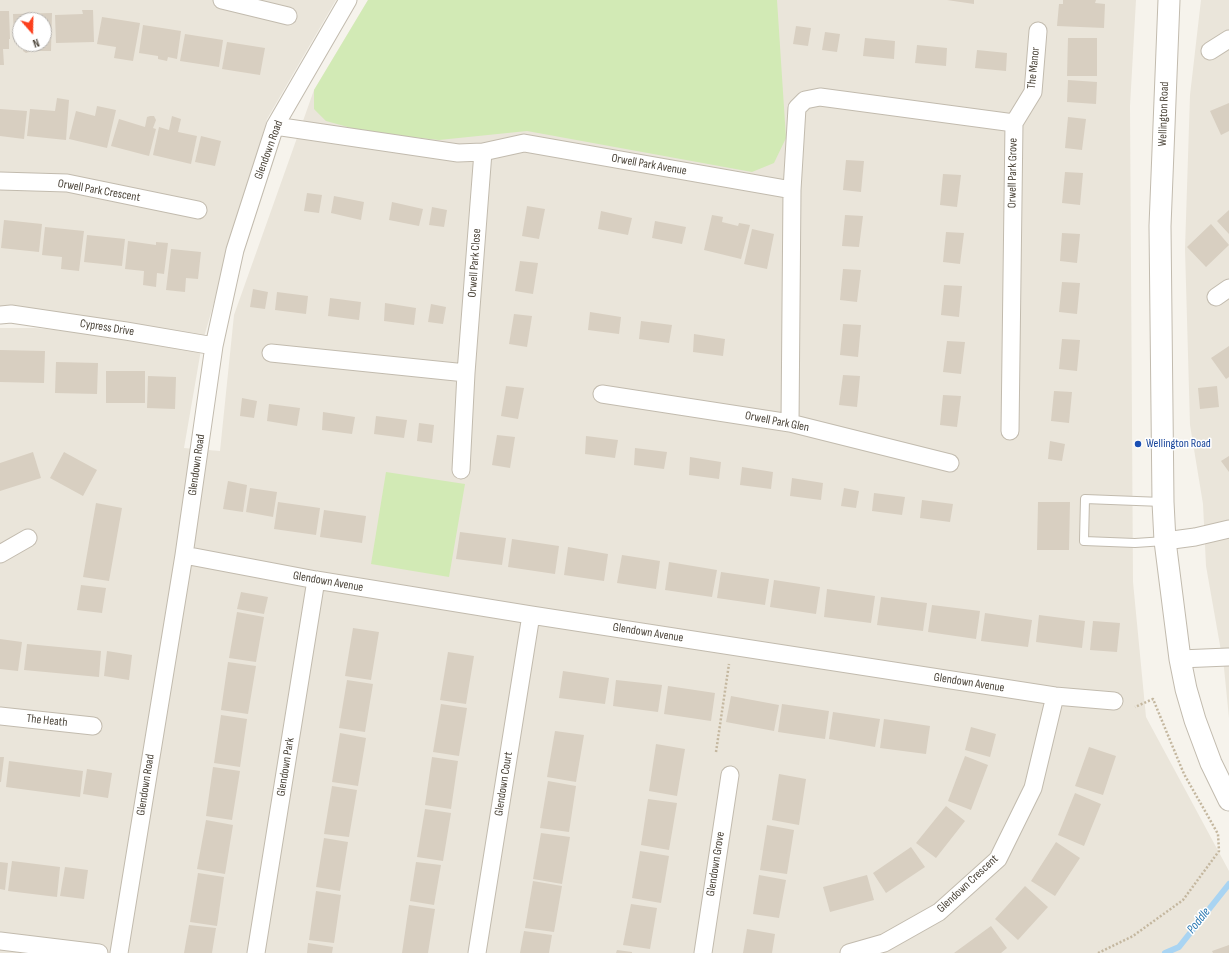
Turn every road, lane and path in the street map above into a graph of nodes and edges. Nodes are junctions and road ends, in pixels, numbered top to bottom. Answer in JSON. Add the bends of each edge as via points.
{"nodes":[{"id":1,"x":222,"y":0,"type":"edge"},
{"id":2,"x":348,"y":0,"type":"edge"},
{"id":3,"x":1169,"y":0,"type":"edge"},
{"id":4,"x":288,"y":16,"type":"dead end"},
{"id":5,"x":1038,"y":31,"type":"dead end"},
{"id":6,"x":1229,"y":39,"type":"edge"},
{"id":7,"x":1210,"y":51,"type":"dead end"},
{"id":8,"x":1014,"y":123,"type":"junction"},
{"id":9,"x":276,"y":126,"type":"junction"},
{"id":10,"x":483,"y":152,"type":"junction"},
{"id":11,"x":0,"y":181,"type":"edge"},
{"id":12,"x":792,"y":190,"type":"junction"},
{"id":13,"x":198,"y":210,"type":"dead end"},
{"id":14,"x":0,"y":315,"type":"edge"},
{"id":15,"x":214,"y":346,"type":"junction"},
{"id":16,"x":271,"y":353,"type":"dead end"},
{"id":17,"x":466,"y":373,"type":"junction"},
{"id":18,"x":602,"y":394,"type":"dead end"},
{"id":19,"x":790,"y":423,"type":"junction"},
{"id":20,"x":1010,"y":431,"type":"dead end"},
{"id":21,"x":950,"y":463,"type":"dead end"},
{"id":22,"x":461,"y":470,"type":"dead end"},
{"id":23,"x":1163,"y":502,"type":"junction"},
{"id":24,"x":1229,"y":529,"type":"edge"},
{"id":25,"x":28,"y":538,"type":"dead end"},
{"id":26,"x":1165,"y":541,"type":"junction"},
{"id":27,"x":0,"y":554,"type":"edge"},
{"id":28,"x":184,"y":555,"type":"junction"},
{"id":29,"x":316,"y":580,"type":"junction"},
{"id":30,"x":531,"y":615,"type":"junction"},
{"id":31,"x":1228,"y":655,"type":"edge"},
{"id":32,"x":1180,"y":659,"type":"junction"},
{"id":33,"x":729,"y":664,"type":"dead end"},
{"id":34,"x":1055,"y":696,"type":"junction"},
{"id":35,"x":1114,"y":701,"type":"dead end"},
{"id":36,"x":1135,"y":706,"type":"dead end"},
{"id":37,"x":0,"y":716,"type":"edge"},
{"id":38,"x":93,"y":726,"type":"dead end"},
{"id":39,"x":716,"y":752,"type":"dead end"},
{"id":40,"x":730,"y":775,"type":"dead end"},
{"id":41,"x":1229,"y":800,"type":"edge"},
{"id":42,"x":0,"y":941,"type":"edge"},
{"id":43,"x":99,"y":953,"type":"edge"},
{"id":44,"x":119,"y":953,"type":"edge"},
{"id":45,"x":256,"y":953,"type":"edge"},
{"id":46,"x":477,"y":953,"type":"edge"},
{"id":47,"x":703,"y":953,"type":"edge"},
{"id":48,"x":849,"y":953,"type":"edge"},
{"id":49,"x":1098,"y":953,"type":"edge"}],
"edges":[{"from":1,"to":4,"type":"street"},
{"from":2,"to":9,"type":"street","name":"Glendown Road"},
{"from":3,"to":23,"type":"street","name":"Wellington Road","via":[[1160,226]]},
{"from":5,"to":8,"type":"street","name":"The Manor","via":[[1033,92]]},
{"from":6,"to":7,"type":"street"},
{"from":8,"to":12,"type":"street","name":"Orwell Park Grove","via":[[820,97],[805,100],[797,108]]},
{"from":8,"to":20,"type":"street","name":"Orwell Park Grove"},
{"from":9,"to":10,"type":"street","name":"Orwell Park Avenue","via":[[458,153]]},
{"from":9,"to":15,"type":"street","name":"Glendown Road","via":[[235,250]]},
{"from":10,"to":12,"type":"street","name":"Orwell Park Avenue","via":[[524,143]]},
{"from":10,"to":17,"type":"street","name":"Orwell Park Close"},
{"from":11,"to":13,"type":"street","name":"Orwell Park Crescent","via":[[67,183]]},
{"from":12,"to":19,"type":"street"},
{"from":14,"to":15,"type":"street","name":"Cypress Drive","via":[[11,314]]},
{"from":15,"to":28,"type":"street","name":"Glendown Road"},
{"from":16,"to":17,"type":"street"},
{"from":17,"to":22,"type":"street","name":"Orwell Park Close"},
{"from":18,"to":19,"type":"street","name":"Orwell Park Glen"},
{"from":19,"to":21,"type":"street","name":"Orwell Park Glen"},
{"from":23,"to":26,"type":"street","name":"Wellington Road"},
{"from":23,"to":26,"type":"lane","via":[[1085,499],[1084,541]]},
{"from":24,"to":26,"type":"street"},
{"from":25,"to":27,"type":"street"},
{"from":26,"to":32,"type":"street","name":"Wellington Road"},
{"from":28,"to":29,"type":"street","name":"Glendown Avenue"},
{"from":28,"to":44,"type":"street","name":"Glendown Road"},
{"from":29,"to":30,"type":"street","name":"Glendown Avenue"},
{"from":29,"to":45,"type":"street","name":"Glendown Park"},
{"from":30,"to":34,"type":"street","name":"Glendown Avenue"},
{"from":30,"to":46,"type":"street","name":"Glendown Court"},
{"from":31,"to":32,"type":"street"},
{"from":32,"to":41,"type":"street","name":"Wellington Road","via":[[1195,720],[1211,763]]},
{"from":33,"to":39,"type":"path"},
{"from":34,"to":35,"type":"street","name":"Glendown Avenue"},
{"from":34,"to":48,"type":"street","name":"Glendown Crescent","via":[[1033,788],[998,859],[939,912],[884,943]]},
{"from":36,"to":49,"type":"path","via":[[1154,699],[1184,774],[1218,834],[1219,851],[1183,900],[1133,936]]},
{"from":37,"to":38,"type":"street","name":"The Heath"},
{"from":40,"to":47,"type":"street","name":"Glendown Grove"},
{"from":42,"to":43,"type":"street"}]}
